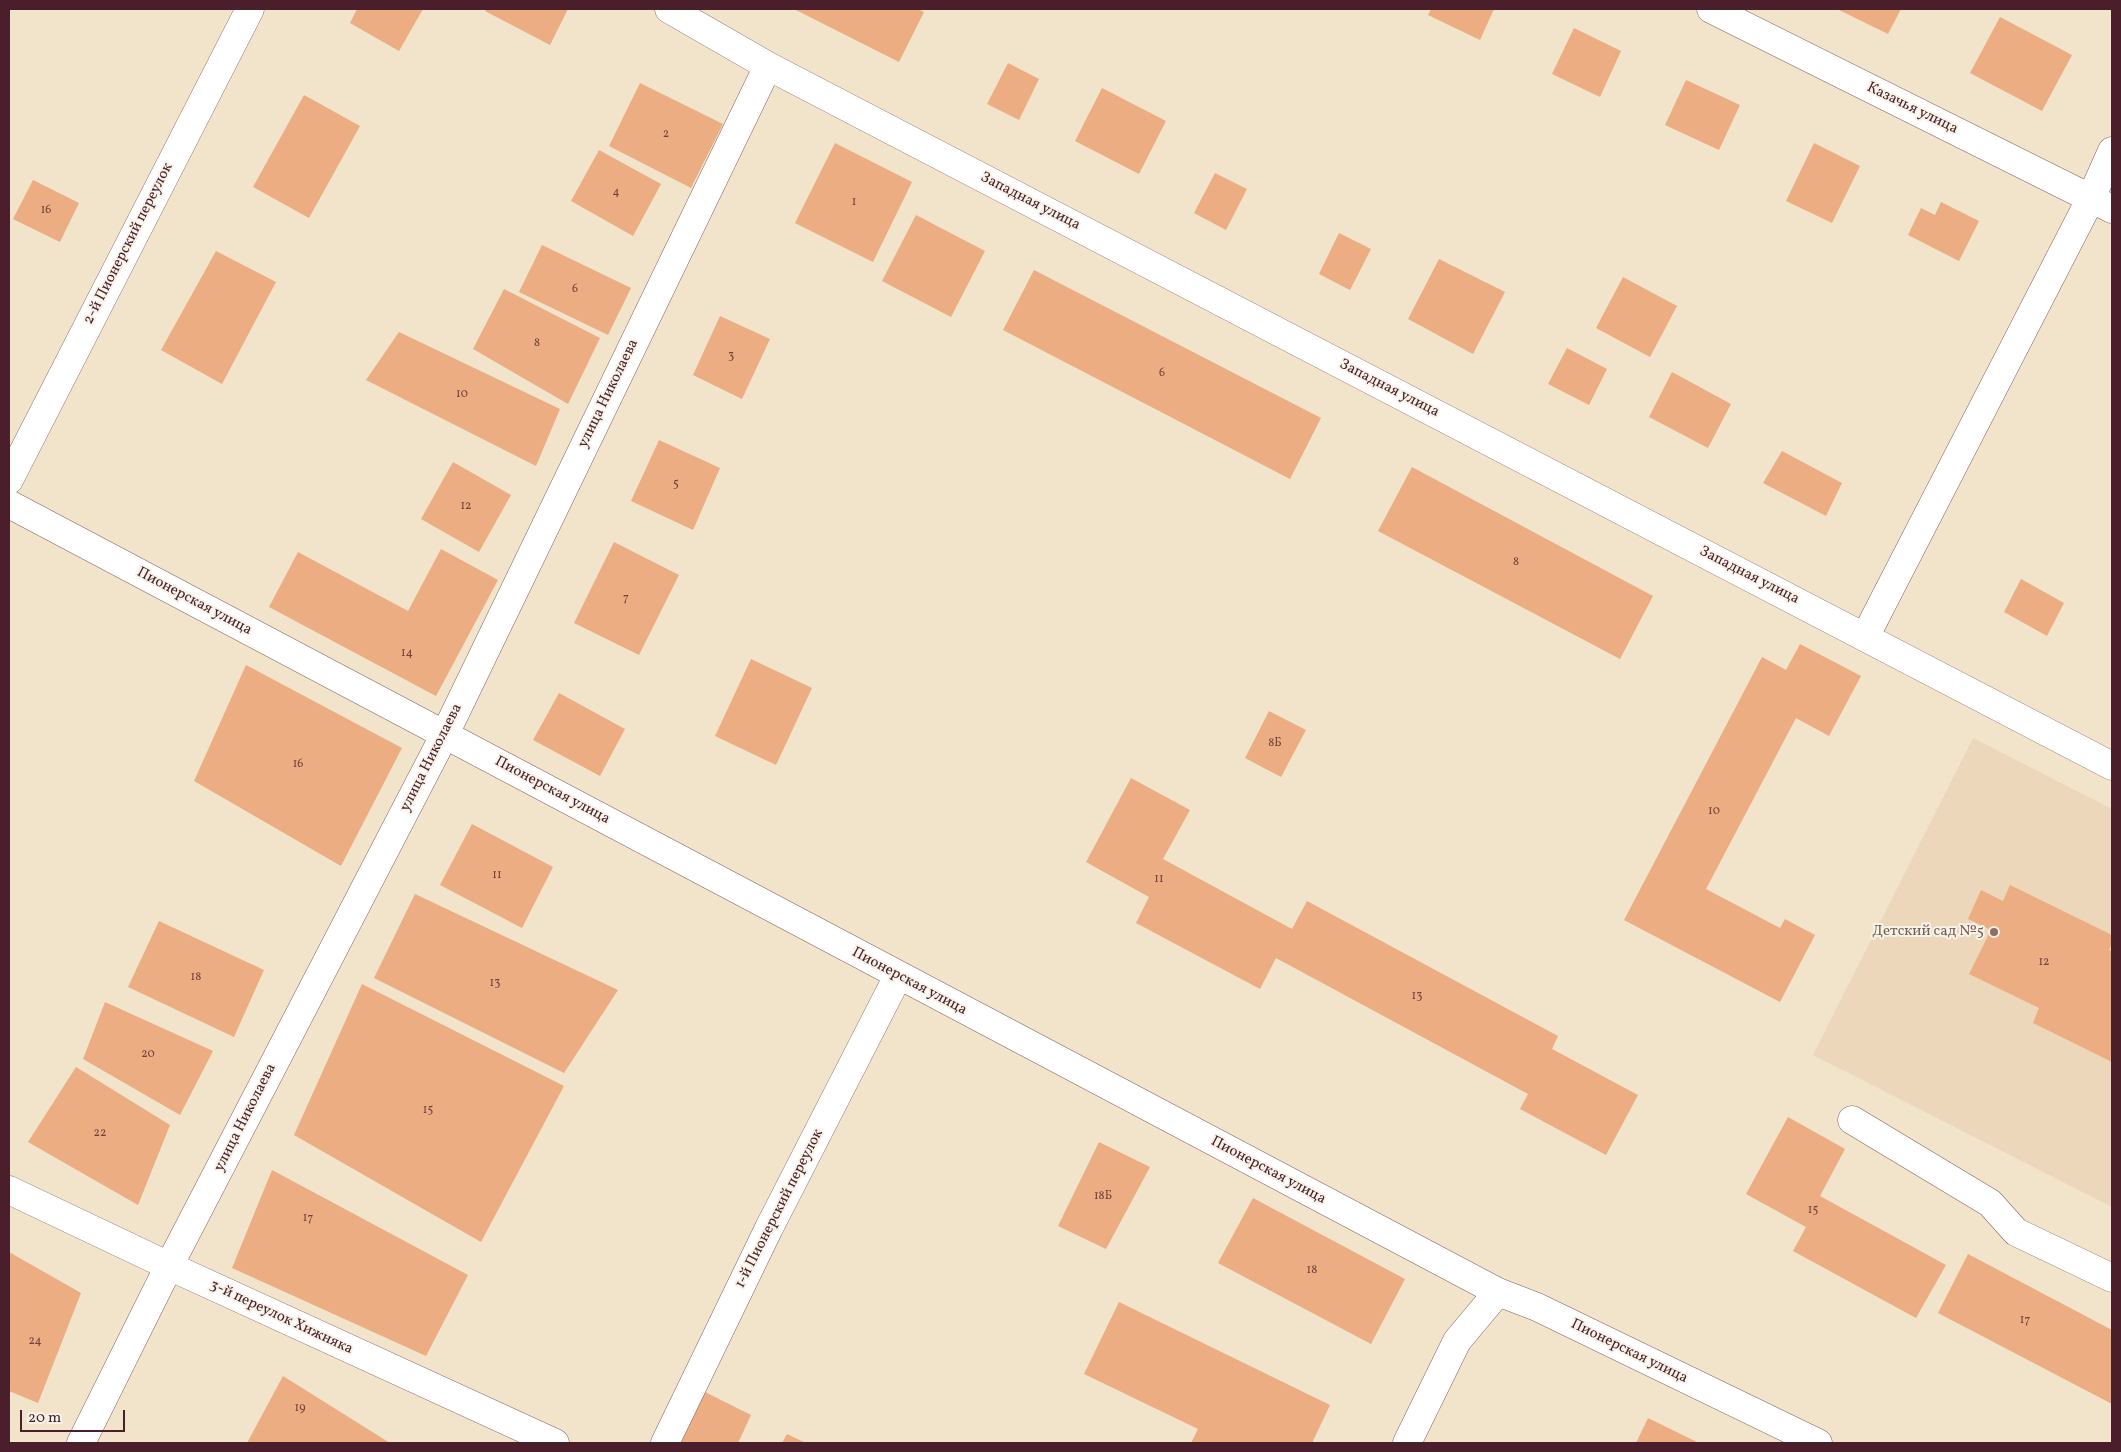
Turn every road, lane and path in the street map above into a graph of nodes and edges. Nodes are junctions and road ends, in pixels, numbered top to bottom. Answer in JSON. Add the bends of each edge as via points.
{"nodes":[{"id":1,"x":250,"y":9,"type":"edge"},
{"id":2,"x":668,"y":9,"type":"edge"},
{"id":3,"x":1711,"y":9,"type":"edge"},
{"id":4,"x":768,"y":66,"type":"junction"},
{"id":5,"x":2112,"y":151,"type":"edge"},
{"id":6,"x":2102,"y":203,"type":"edge"},
{"id":7,"x":9,"y":480,"type":"edge"},
{"id":8,"x":9,"y":504,"type":"edge"},
{"id":9,"x":1865,"y":637,"type":"junction"},
{"id":10,"x":445,"y":734,"type":"junction"},
{"id":11,"x":2112,"y":766,"type":"edge"},
{"id":12,"x":898,"y":976,"type":"junction"},
{"id":13,"x":1852,"y":1120,"type":"dead end"},
{"id":14,"x":9,"y":1190,"type":"edge"},
{"id":15,"x":169,"y":1266,"type":"junction"},
{"id":16,"x":2112,"y":1278,"type":"edge"},
{"id":17,"x":1498,"y":1292,"type":"junction"},
{"id":18,"x":81,"y":1443,"type":"edge"},
{"id":19,"x":555,"y":1443,"type":"edge"},
{"id":20,"x":665,"y":1443,"type":"edge"},
{"id":21,"x":1407,"y":1443,"type":"edge"},
{"id":22,"x":1818,"y":1443,"type":"edge"}],
"edges":[{"from":1,"to":7,"type":"street","name":"2-й Пионерский переулок"},
{"from":2,"to":4,"type":"street","name":"Западная улица"},
{"from":3,"to":6,"type":"street","name":"Казачья улица"},
{"from":4,"to":9,"type":"street","name":"Западная улица"},
{"from":4,"to":10,"type":"street","name":"улица Николаева"},
{"from":5,"to":6,"type":"street"},
{"from":6,"to":9,"type":"street"},
{"from":8,"to":10,"type":"street","name":"Пионерская улица"},
{"from":9,"to":11,"type":"street","name":"Западная улица"},
{"from":10,"to":12,"type":"street","name":"Пионерская улица"},
{"from":10,"to":15,"type":"street","name":"улица Николаева"},
{"from":12,"to":17,"type":"street","name":"Пионерская улица"},
{"from":12,"to":20,"type":"street","name":"1-й Пионерский переулок","via":[[769,1228]]},
{"from":13,"to":16,"type":"street","via":[[1990,1203],[2016,1232]]},
{"from":14,"to":15,"type":"street","name":"3-й переулок Хижняка"},
{"from":15,"to":18,"type":"street","name":"улица Николаева"},
{"from":15,"to":19,"type":"street","name":"3-й переулок Хижняка"},
{"from":17,"to":21,"type":"street","via":[[1457,1341]]},
{"from":17,"to":22,"type":"street","name":"Пионерская улица","via":[[1537,1307]]}]}
